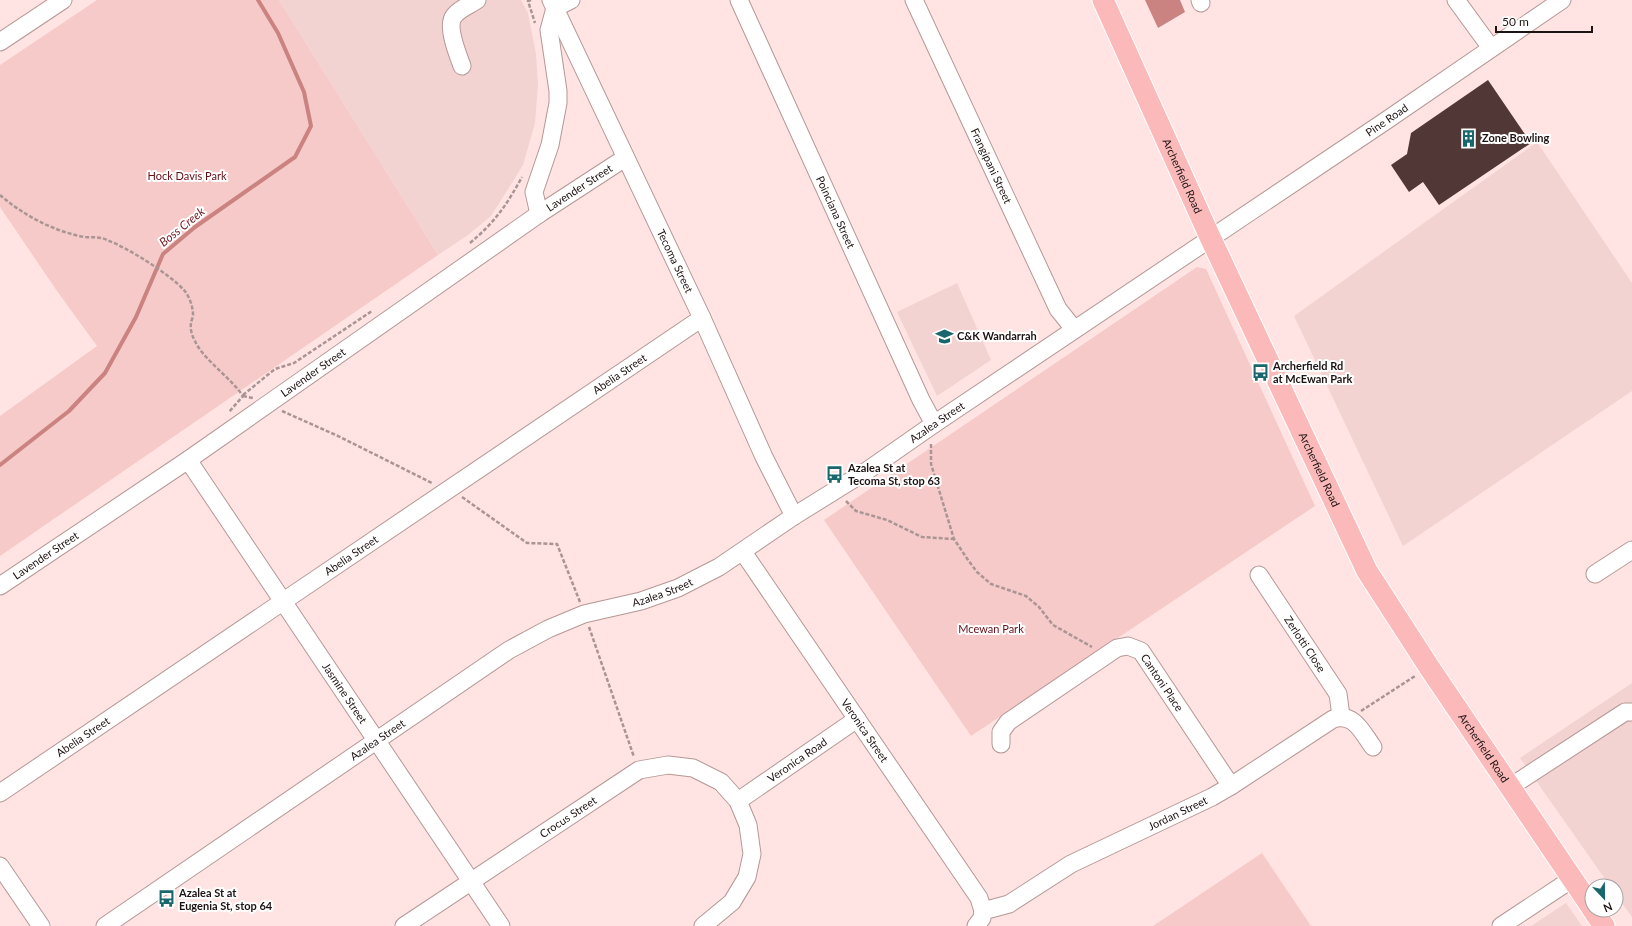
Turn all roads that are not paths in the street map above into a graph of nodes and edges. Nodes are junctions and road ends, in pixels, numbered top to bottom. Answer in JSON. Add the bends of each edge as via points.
{"nodes":[{"id":1,"x":63,"y":0,"type":"edge"},
{"id":2,"x":477,"y":0,"type":"edge"},
{"id":3,"x":570,"y":0,"type":"edge"},
{"id":4,"x":739,"y":0,"type":"edge"},
{"id":5,"x":914,"y":0,"type":"edge"},
{"id":6,"x":1103,"y":0,"type":"edge"},
{"id":7,"x":1456,"y":0,"type":"edge"},
{"id":8,"x":1562,"y":0,"type":"edge"},
{"id":9,"x":553,"y":4,"type":"edge"},
{"id":10,"x":0,"y":42,"type":"edge"},
{"id":11,"x":1491,"y":48,"type":"junction"},
{"id":12,"x":578,"y":57,"type":"junction"},
{"id":13,"x":462,"y":66,"type":"dead end"},
{"id":14,"x":558,"y":91,"type":"junction"},
{"id":15,"x":625,"y":158,"type":"junction"},
{"id":16,"x":540,"y":214,"type":"junction"},
{"id":17,"x":1210,"y":237,"type":"junction"},
{"id":18,"x":702,"y":318,"type":"junction"},
{"id":19,"x":1074,"y":329,"type":"junction"},
{"id":20,"x":934,"y":424,"type":"junction"},
{"id":21,"x":188,"y":460,"type":"junction"},
{"id":22,"x":794,"y":516,"type":"junction"},
{"id":23,"x":1632,"y":550,"type":"edge"},
{"id":24,"x":743,"y":552,"type":"junction"},
{"id":25,"x":1595,"y":574,"type":"dead end"},
{"id":26,"x":1259,"y":576,"type":"dead end"},
{"id":27,"x":0,"y":586,"type":"edge"},
{"id":28,"x":283,"y":600,"type":"junction"},
{"id":29,"x":1632,"y":712,"type":"edge"},
{"id":30,"x":1345,"y":718,"type":"junction"},
{"id":31,"x":857,"y":719,"type":"junction"},
{"id":32,"x":378,"y":741,"type":"junction"},
{"id":33,"x":1001,"y":744,"type":"dead end"},
{"id":34,"x":1373,"y":746,"type":"dead end"},
{"id":35,"x":1231,"y":786,"type":"junction"},
{"id":36,"x":1510,"y":787,"type":"junction"},
{"id":37,"x":0,"y":793,"type":"edge"},
{"id":38,"x":738,"y":802,"type":"junction"},
{"id":39,"x":0,"y":866,"type":"edge"},
{"id":40,"x":1572,"y":879,"type":"junction"},
{"id":41,"x":470,"y":881,"type":"junction"},
{"id":42,"x":1584,"y":896,"type":"edge"},
{"id":43,"x":980,"y":918,"type":"edge"},
{"id":44,"x":41,"y":926,"type":"edge"},
{"id":45,"x":105,"y":926,"type":"edge"},
{"id":46,"x":404,"y":926,"type":"edge"},
{"id":47,"x":501,"y":926,"type":"edge"},
{"id":48,"x":703,"y":926,"type":"edge"},
{"id":49,"x":1501,"y":926,"type":"edge"}],
"edges":[{"from":1,"to":10,"type":"street"},
{"from":2,"to":13,"type":"street","via":[[453,16],[451,23]]},
{"from":3,"to":9,"type":"street"},
{"from":4,"to":20,"type":"street","name":"Poinciana Street"},
{"from":5,"to":19,"type":"street","name":"Frangipani Street","via":[[1058,309]]},
{"from":6,"to":17,"type":"main road","name":"Archerfield Road"},
{"from":7,"to":11,"type":"street"},
{"from":8,"to":11,"type":"street","name":"Pine Road"},
{"from":9,"to":12,"type":"street","name":"Tecoma Street"},
{"from":9,"to":14,"type":"street","via":[[549,30]]},
{"from":11,"to":17,"type":"street","name":"Pine Road"},
{"from":12,"to":14,"type":"street","via":[[566,70]]},
{"from":12,"to":15,"type":"street","name":"Tecoma Street"},
{"from":14,"to":16,"type":"street","via":[[550,145],[534,192]]},
{"from":15,"to":16,"type":"street","name":"Lavender Street"},
{"from":15,"to":18,"type":"street","name":"Tecoma Street"},
{"from":16,"to":21,"type":"street","name":"Lavender Street"},
{"from":17,"to":19,"type":"street","name":"Azalea Street"},
{"from":17,"to":36,"type":"main road","name":"Archerfield Road","via":[[1367,571]]},
{"from":18,"to":22,"type":"street","name":"Tecoma Street","via":[[764,457]]},
{"from":18,"to":28,"type":"street","name":"Abelia Street"},
{"from":19,"to":20,"type":"street","name":"Azalea Street"},
{"from":20,"to":22,"type":"street","name":"Azalea Street","via":[[868,470]]},
{"from":21,"to":27,"type":"street","name":"Lavender Street"},
{"from":21,"to":28,"type":"street","name":"Jasmine Street"},
{"from":22,"to":24,"type":"street","name":"Azalea Street"},
{"from":23,"to":25,"type":"street"},
{"from":24,"to":31,"type":"street","name":"Veronica Street"},
{"from":24,"to":32,"type":"street","name":"Azalea Street","via":[[678,588],[641,601],[584,614],[548,629],[509,650]]},
{"from":26,"to":30,"type":"street","name":"Zerlotti Close","via":[[1338,694]]},
{"from":28,"to":32,"type":"street","name":"Jasmine Street"},
{"from":28,"to":37,"type":"street","name":"Abelia Street"},
{"from":29,"to":36,"type":"street","via":[[1625,712]]},
{"from":30,"to":34,"type":"street","via":[[1357,724]]},
{"from":30,"to":35,"type":"street","name":"Jordan Street","via":[[1333,719]]},
{"from":31,"to":38,"type":"street","name":"Veronica Road"},
{"from":31,"to":43,"type":"street","name":"Veronica Street","via":[[979,898]]},
{"from":32,"to":41,"type":"street","name":"Jasmine Street"},
{"from":32,"to":45,"type":"street","name":"Azalea Street"},
{"from":33,"to":35,"type":"street","name":"Cantoni Place","via":[[1001,732],[1008,722],[1104,656],[1117,648],[1128,646],[1142,650]]},
{"from":35,"to":43,"type":"street","name":"Jordan Street","via":[[1071,864],[1009,904]]},
{"from":36,"to":40,"type":"main road","name":"Archerfield Road"},
{"from":38,"to":41,"type":"street","name":"Crocus Street","via":[[721,782],[693,768],[668,765],[639,770]]},
{"from":38,"to":48,"type":"street","name":"Crocus Street","via":[[748,825],[752,854],[747,877],[732,902]]},
{"from":39,"to":44,"type":"street"},
{"from":40,"to":42,"type":"main road","name":"Archerfield Road"},
{"from":40,"to":49,"type":"street"},
{"from":41,"to":46,"type":"street","name":"Crocus Street"},
{"from":41,"to":47,"type":"street","name":"Jasmine Street"}]}
